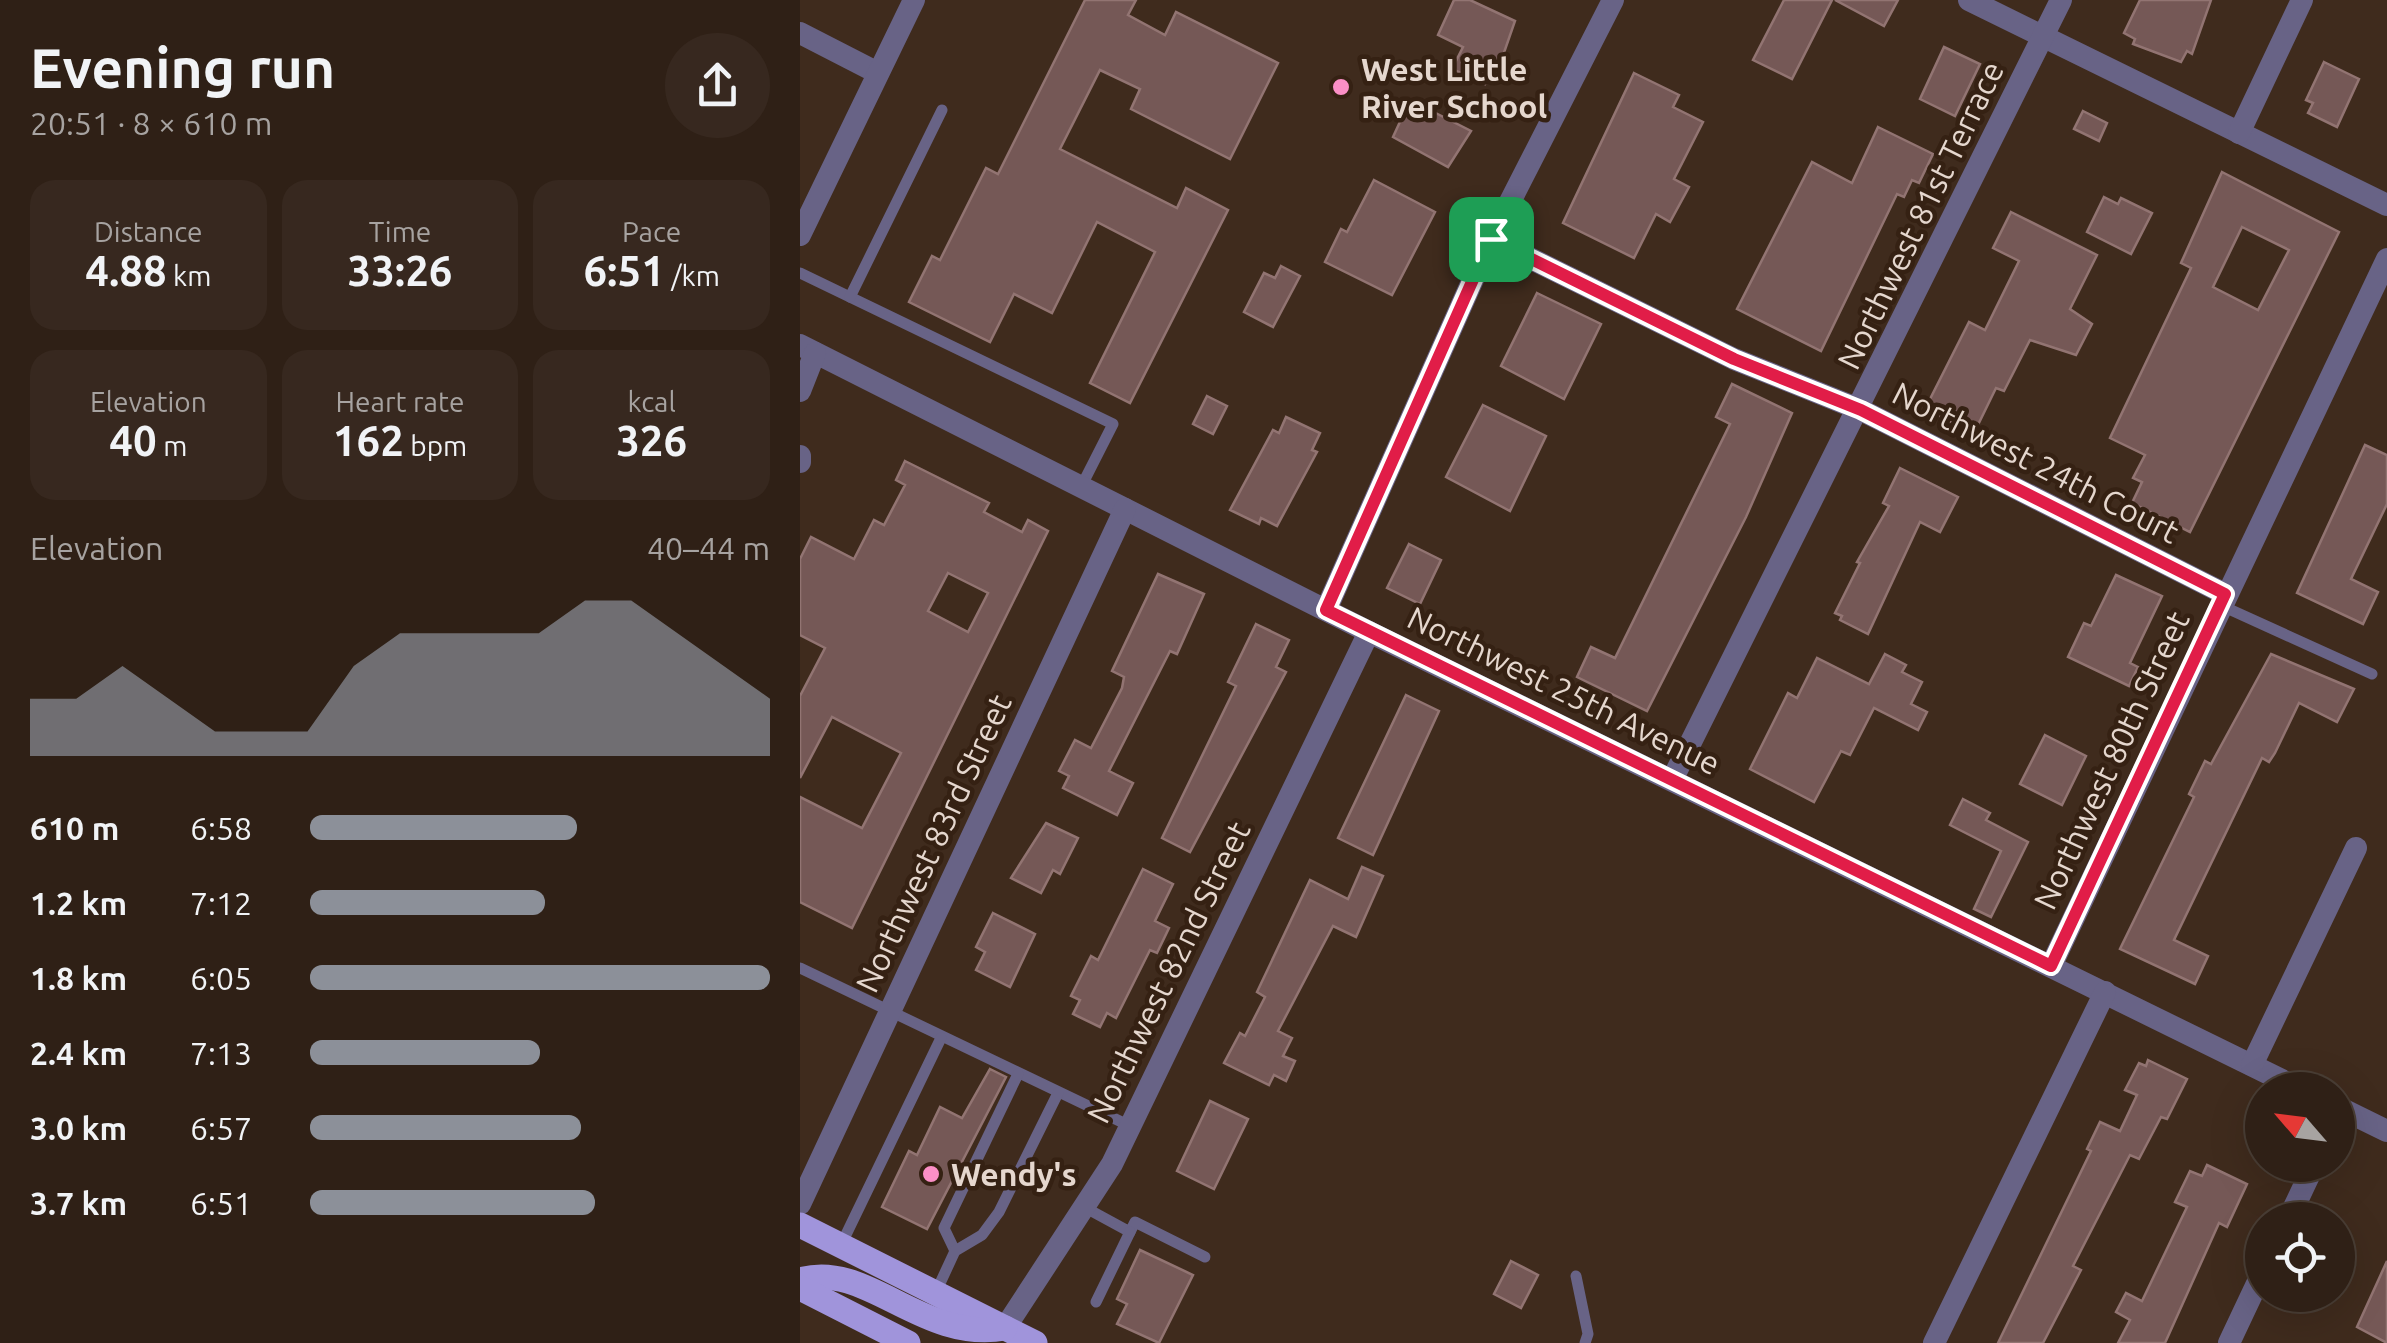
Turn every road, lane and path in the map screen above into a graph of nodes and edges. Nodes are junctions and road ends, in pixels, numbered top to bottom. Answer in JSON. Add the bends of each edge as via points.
{"nodes":[{"id":1,"x":914,"y":0,"type":"edge"},
{"id":2,"x":1613,"y":0,"type":"edge"},
{"id":3,"x":1969,"y":0,"type":"edge"},
{"id":4,"x":2061,"y":0,"type":"edge"},
{"id":5,"x":2302,"y":0,"type":"edge"},
{"id":6,"x":800,"y":34,"type":"edge"},
{"id":7,"x":2043,"y":37,"type":"junction"},
{"id":8,"x":878,"y":73,"type":"junction"},
{"id":9,"x":942,"y":110,"type":"dead end"},
{"id":10,"x":2239,"y":133,"type":"junction"},
{"id":11,"x":2387,"y":205,"type":"edge"},
{"id":12,"x":800,"y":235,"type":"edge"},
{"id":13,"x":1491,"y":239,"type":"junction"},
{"id":14,"x":2387,"y":259,"type":"edge"},
{"id":15,"x":800,"y":273,"type":"edge"},
{"id":16,"x":850,"y":297,"type":"junction"},
{"id":17,"x":808,"y":349,"type":"edge"},
{"id":18,"x":800,"y":391,"type":"edge"},
{"id":19,"x":1861,"y":410,"type":"junction"},
{"id":20,"x":1082,"y":487,"type":"junction"},
{"id":21,"x":1125,"y":509,"type":"junction"},
{"id":22,"x":2222,"y":599,"type":"junction"},
{"id":23,"x":1326,"y":610,"type":"junction"},
{"id":24,"x":1369,"y":632,"type":"junction"},
{"id":25,"x":2372,"y":674,"type":"dead end"},
{"id":26,"x":1674,"y":778,"type":"junction"},
{"id":27,"x":2356,"y":848,"type":"dead end"},
{"id":28,"x":2051,"y":966,"type":"junction"},
{"id":29,"x":800,"y":968,"type":"edge"},
{"id":30,"x":2105,"y":992,"type":"junction"},
{"id":31,"x":889,"y":1014,"type":"junction"},
{"id":32,"x":941,"y":1038,"type":"junction"},
{"id":33,"x":2252,"y":1065,"type":"junction"},
{"id":34,"x":2266,"y":1072,"type":"edge"},
{"id":35,"x":1018,"y":1074,"type":"junction"},
{"id":36,"x":1058,"y":1093,"type":"junction"},
{"id":37,"x":2355,"y":1118,"type":"edge"},
{"id":38,"x":1130,"y":1126,"type":"junction"},
{"id":39,"x":2387,"y":1131,"type":"edge"},
{"id":40,"x":800,"y":1204,"type":"edge"},
{"id":41,"x":1084,"y":1207,"type":"junction"},
{"id":42,"x":800,"y":1225,"type":"edge"},
{"id":43,"x":1130,"y":1232,"type":"junction"},
{"id":44,"x":841,"y":1245,"type":"junction"},
{"id":45,"x":956,"y":1251,"type":"junction"},
{"id":46,"x":1206,"y":1257,"type":"dead end"},
{"id":47,"x":1576,"y":1276,"type":"dead end"},
{"id":48,"x":800,"y":1280,"type":"edge"},
{"id":49,"x":800,"y":1288,"type":"edge"},
{"id":50,"x":936,"y":1292,"type":"junction"},
{"id":51,"x":1096,"y":1302,"type":"dead end"},
{"id":52,"x":2245,"y":1309,"type":"edge"},
{"id":53,"x":1005,"y":1328,"type":"junction"},
{"id":54,"x":908,"y":1343,"type":"edge"},
{"id":55,"x":1035,"y":1343,"type":"edge"},
{"id":56,"x":1585,"y":1343,"type":"edge"},
{"id":57,"x":1934,"y":1343,"type":"edge"},
{"id":58,"x":2229,"y":1343,"type":"edge"}],
"edges":[{"from":1,"to":8,"type":"street"},
{"from":2,"to":13,"type":"street"},
{"from":3,"to":7,"type":"street"},
{"from":4,"to":7,"type":"street","name":"Northwest 81st Terrace"},
{"from":5,"to":10,"type":"street"},
{"from":6,"to":8,"type":"street"},
{"from":7,"to":10,"type":"street"},
{"from":7,"to":19,"type":"street","name":"Northwest 81st Terrace"},
{"from":8,"to":12,"type":"street"},
{"from":9,"to":16,"type":"lane"},
{"from":10,"to":11,"type":"street"},
{"from":13,"to":19,"type":"street","name":"Northwest 24th Court","via":[[1734,359]]},
{"from":13,"to":23,"type":"street"},
{"from":14,"to":22,"type":"street","name":"Northwest 80th Street"},
{"from":15,"to":16,"type":"lane"},
{"from":16,"to":20,"type":"lane","via":[[1113,424]]},
{"from":17,"to":18,"type":"street"},
{"from":17,"to":20,"type":"street","name":"Northwest 25th Avenue"},
{"from":19,"to":22,"type":"street","name":"Northwest 24th Court"},
{"from":19,"to":26,"type":"street","name":"Northwest 81st Terrace"},
{"from":20,"to":21,"type":"street","name":"Northwest 25th Avenue"},
{"from":21,"to":23,"type":"street","name":"Northwest 25th Avenue"},
{"from":21,"to":31,"type":"street","name":"Northwest 83rd Street"},
{"from":22,"to":25,"type":"lane","name":"Northwest 24th Court"},
{"from":22,"to":28,"type":"street","name":"Northwest 80th Street"},
{"from":23,"to":24,"type":"street","name":"Northwest 25th Avenue"},
{"from":24,"to":26,"type":"street","name":"Northwest 25th Avenue"},
{"from":24,"to":38,"type":"street","name":"Northwest 82nd Street"},
{"from":26,"to":28,"type":"street","name":"Northwest 25th Avenue"},
{"from":27,"to":33,"type":"street"},
{"from":28,"to":30,"type":"street","name":"Northwest 25th Avenue"},
{"from":29,"to":31,"type":"lane"},
{"from":30,"to":33,"type":"street","name":"Northwest 25th Avenue"},
{"from":30,"to":57,"type":"street"},
{"from":31,"to":32,"type":"lane"},
{"from":31,"to":40,"type":"street","name":"Northwest 83rd Street"},
{"from":32,"to":35,"type":"lane"},
{"from":32,"to":44,"type":"lane"},
{"from":33,"to":34,"type":"street","name":"Northwest 25th Avenue"},
{"from":35,"to":36,"type":"lane"},
{"from":35,"to":45,"type":"lane","via":[[944,1228]]},
{"from":36,"to":38,"type":"lane"},
{"from":36,"to":45,"type":"lane","via":[[999,1212]]},
{"from":37,"to":39,"type":"street"},
{"from":38,"to":41,"type":"street","name":"Northwest 82nd Street"},
{"from":41,"to":43,"type":"lane"},
{"from":41,"to":53,"type":"street","name":"Northwest 82nd Street"},
{"from":42,"to":44,"type":"main road"},
{"from":43,"to":46,"type":"lane","via":[[1135,1222]]},
{"from":43,"to":51,"type":"lane"},
{"from":44,"to":50,"type":"main road"},
{"from":45,"to":50,"type":"lane"},
{"from":47,"to":56,"type":"lane"},
{"from":48,"to":53,"type":"main road","via":[[835,1281],[953,1338],[983,1339]]},
{"from":49,"to":54,"type":"main road"},
{"from":50,"to":53,"type":"main road"},
{"from":52,"to":58,"type":"street"},
{"from":53,"to":55,"type":"main road"}]}
